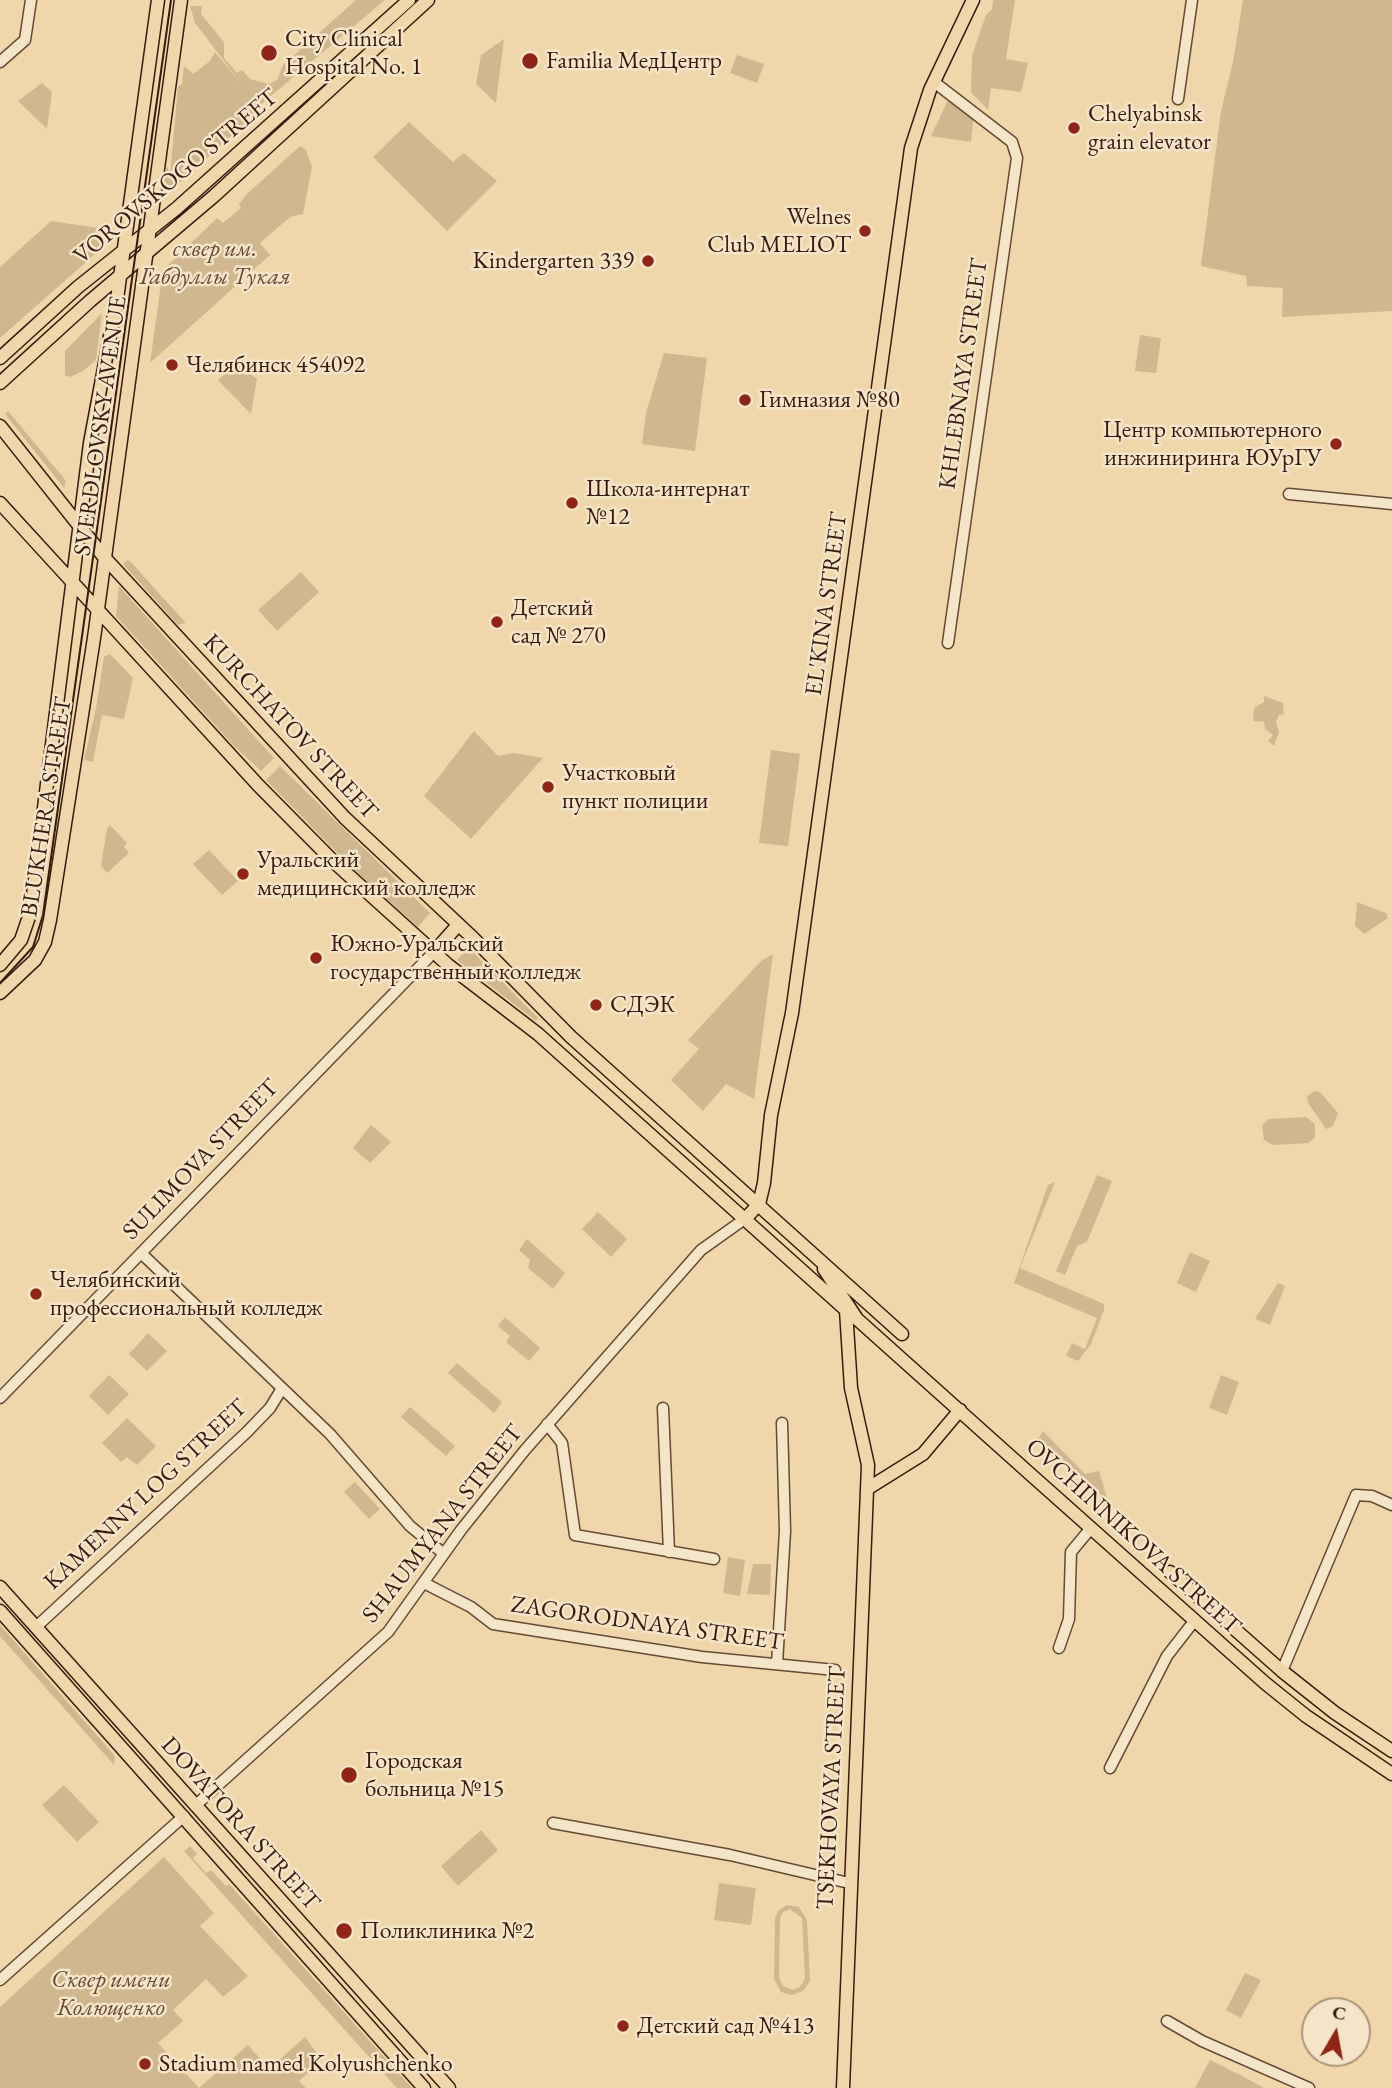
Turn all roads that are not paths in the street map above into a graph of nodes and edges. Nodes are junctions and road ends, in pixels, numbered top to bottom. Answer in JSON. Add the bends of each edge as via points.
{"nodes":[{"id":1,"x":31,"y":0,"type":"edge"},
{"id":2,"x":158,"y":0,"type":"edge"},
{"id":3,"x":181,"y":0,"type":"edge"},
{"id":4,"x":409,"y":0,"type":"edge"},
{"id":5,"x":428,"y":0,"type":"edge"},
{"id":6,"x":973,"y":0,"type":"edge"},
{"id":7,"x":1192,"y":0,"type":"edge"},
{"id":8,"x":0,"y":62,"type":"edge"},
{"id":9,"x":935,"y":80,"type":"junction"},
{"id":10,"x":1178,"y":99,"type":"dead end"},
{"id":11,"x":148,"y":234,"type":"junction"},
{"id":12,"x":123,"y":253,"type":"junction"},
{"id":13,"x":145,"y":258,"type":"junction"},
{"id":14,"x":120,"y":276,"type":"junction"},
{"id":15,"x":0,"y":358,"type":"edge"},
{"id":16,"x":0,"y":383,"type":"edge"},
{"id":17,"x":0,"y":426,"type":"edge"},
{"id":18,"x":1289,"y":494,"type":"dead end"},
{"id":19,"x":0,"y":503,"type":"edge"},
{"id":20,"x":1392,"y":505,"type":"edge"},
{"id":21,"x":80,"y":527,"type":"junction"},
{"id":22,"x":104,"y":557,"type":"junction"},
{"id":23,"x":74,"y":582,"type":"junction"},
{"id":24,"x":97,"y":609,"type":"junction"},
{"id":25,"x":948,"y":643,"type":"dead end"},
{"id":26,"x":458,"y":925,"type":"junction"},
{"id":27,"x":433,"y":953,"type":"junction"},
{"id":28,"x":0,"y":965,"type":"edge"},
{"id":29,"x":0,"y":993,"type":"edge"},
{"id":30,"x":759,"y":1204,"type":"junction"},
{"id":31,"x":746,"y":1218,"type":"junction"},
{"id":32,"x":141,"y":1253,"type":"junction"},
{"id":33,"x":815,"y":1255,"type":"junction"},
{"id":34,"x":902,"y":1334,"type":"dead end"},
{"id":35,"x":281,"y":1390,"type":"junction"},
{"id":36,"x":0,"y":1398,"type":"edge"},
{"id":37,"x":663,"y":1408,"type":"dead end"},
{"id":38,"x":960,"y":1410,"type":"junction"},
{"id":39,"x":782,"y":1423,"type":"dead end"},
{"id":40,"x":547,"y":1424,"type":"junction"},
{"id":41,"x":867,"y":1489,"type":"junction"},
{"id":42,"x":1392,"y":1505,"type":"edge"},
{"id":43,"x":1091,"y":1528,"type":"junction"},
{"id":44,"x":669,"y":1552,"type":"junction"},
{"id":45,"x":443,"y":1554,"type":"junction"},
{"id":46,"x":714,"y":1559,"type":"dead end"},
{"id":47,"x":1170,"y":1572,"type":"dead end"},
{"id":48,"x":424,"y":1583,"type":"junction"},
{"id":49,"x":0,"y":1587,"type":"edge"},
{"id":50,"x":0,"y":1611,"type":"edge"},
{"id":51,"x":1195,"y":1620,"type":"junction"},
{"id":52,"x":36,"y":1627,"type":"junction"},
{"id":53,"x":1059,"y":1648,"type":"dead end"},
{"id":54,"x":777,"y":1664,"type":"junction"},
{"id":55,"x":835,"y":1670,"type":"dead end"},
{"id":56,"x":1282,"y":1671,"type":"junction"},
{"id":57,"x":1392,"y":1751,"type":"edge"},
{"id":58,"x":1110,"y":1768,"type":"dead end"},
{"id":59,"x":1392,"y":1774,"type":"edge"},
{"id":60,"x":196,"y":1805,"type":"junction"},
{"id":61,"x":184,"y":1816,"type":"junction"},
{"id":62,"x":553,"y":1823,"type":"dead end"},
{"id":63,"x":849,"y":1883,"type":"junction"},
{"id":64,"x":0,"y":1980,"type":"edge"},
{"id":65,"x":1167,"y":2021,"type":"dead end"},
{"id":66,"x":425,"y":2088,"type":"edge"},
{"id":67,"x":449,"y":2088,"type":"edge"},
{"id":68,"x":843,"y":2088,"type":"edge"},
{"id":69,"x":1309,"y":2088,"type":"edge"}],
"edges":[{"from":1,"to":8,"type":"street","via":[[25,40]]},
{"from":2,"to":12,"type":"main road","name":"SVERDLOVSKY AVENUE"},
{"from":3,"to":11,"type":"main road","name":"SVERDLOVSKY AVENUE"},
{"from":4,"to":11,"type":"main road","name":"VOROVSKOGO STREET"},
{"from":5,"to":13,"type":"main road","name":"VOROVSKOGO STREET"},
{"from":6,"to":9,"type":"main road","name":"EL'KINA STREET"},
{"from":7,"to":10,"type":"street"},
{"from":9,"to":25,"type":"street","name":"KHLEBNAYA STREET","via":[[971,102],[1012,142],[1017,158]]},
{"from":9,"to":30,"type":"main road","name":"EL'KINA STREET","via":[[911,148],[792,1013]]},
{"from":11,"to":12,"type":"main road","name":"VOROVSKOGO STREET"},
{"from":11,"to":13,"type":"main road","name":"SVERDLOVSKY AVENUE"},
{"from":12,"to":14,"type":"main road","name":"SVERDLOVSKY AVENUE"},
{"from":12,"to":15,"type":"main road","name":"VOROVSKOGO STREET"},
{"from":13,"to":14,"type":"main road","name":"VOROVSKOGO STREET"},
{"from":13,"to":22,"type":"main road","name":"SVERDLOVSKY AVENUE"},
{"from":14,"to":16,"type":"main road","name":"VOROVSKOGO STREET"},
{"from":14,"to":21,"type":"main road","name":"SVERDLOVSKY AVENUE"},
{"from":17,"to":21,"type":"main road","name":"KURCHATOV STREET"},
{"from":18,"to":20,"type":"street"},
{"from":19,"to":23,"type":"main road"},
{"from":21,"to":22,"type":"main road","name":"KURCHATOV STREET"},
{"from":21,"to":23,"type":"main road","name":"SVERDLOVSKY AVENUE"},
{"from":22,"to":24,"type":"main road","name":"SVERDLOVSKY AVENUE"},
{"from":22,"to":26,"type":"main road","name":"KURCHATOV STREET","via":[[307,779]]},
{"from":23,"to":24,"type":"main road"},
{"from":23,"to":28,"type":"main road","name":"BLUKHERA STREET","via":[[31,911],[21,940]]},
{"from":24,"to":27,"type":"main road","via":[[296,824]]},
{"from":24,"to":29,"type":"main road","name":"BLUKHERA STREET","via":[[48,931],[35,960]]},
{"from":26,"to":27,"type":"main road"},
{"from":26,"to":30,"type":"main road","name":"KURCHATOV STREET","via":[[570,1037]]},
{"from":27,"to":31,"type":"main road","via":[[538,1034]]},
{"from":27,"to":32,"type":"street","name":"SULIMOVA STREET"},
{"from":30,"to":31,"type":"main road"},
{"from":30,"to":33,"type":"main road"},
{"from":31,"to":40,"type":"street","name":"SHAUMYANA STREET","via":[[701,1250]]},
{"from":31,"to":41,"type":"main road","name":"TSEKHOVAYA STREET","via":[[846,1310],[851,1388],[866,1451]]},
{"from":32,"to":35,"type":"street"},
{"from":32,"to":36,"type":"street","name":"SULIMOVA STREET"},
{"from":33,"to":34,"type":"main road"},
{"from":33,"to":38,"type":"main road","name":"OVCHINNIKOVA STREET","via":[[857,1319]]},
{"from":35,"to":45,"type":"street","via":[[330,1434],[410,1525]]},
{"from":35,"to":52,"type":"street","name":"KAMENNY LOG STREET","via":[[246,1433]]},
{"from":37,"to":44,"type":"street"},
{"from":38,"to":41,"type":"main road","via":[[923,1454]]},
{"from":38,"to":43,"type":"main road","name":"OVCHINNIKOVA STREET"},
{"from":39,"to":54,"type":"street","via":[[785,1531]]},
{"from":40,"to":44,"type":"street","via":[[562,1443],[575,1535]]},
{"from":40,"to":45,"type":"street","name":"SHAUMYANA STREET"},
{"from":41,"to":63,"type":"main road","name":"TSEKHOVAYA STREET"},
{"from":42,"to":56,"type":"street","via":[[1373,1496],[1356,1495]]},
{"from":43,"to":51,"type":"main road","name":"OVCHINNIKOVA STREET"},
{"from":43,"to":53,"type":"street","via":[[1070,1552],[1069,1619]]},
{"from":44,"to":46,"type":"street"},
{"from":45,"to":48,"type":"street","name":"SHAUMYANA STREET"},
{"from":47,"to":56,"type":"main road","name":"OVCHINNIKOVA STREET"},
{"from":48,"to":54,"type":"street","name":"ZAGORODNAYA STREET","via":[[471,1606],[493,1624]]},
{"from":48,"to":60,"type":"street","name":"SHAUMYANA STREET","via":[[388,1632]]},
{"from":49,"to":52,"type":"main road","name":"DOVATORA STREET"},
{"from":50,"to":61,"type":"main road","name":"DOVATORA STREET"},
{"from":51,"to":58,"type":"street","via":[[1167,1656]]},
{"from":51,"to":59,"type":"main road","name":"OVCHINNIKOVA STREET","via":[[1306,1716]]},
{"from":52,"to":60,"type":"main road","name":"DOVATORA STREET"},
{"from":54,"to":55,"type":"street","name":"ZAGORODNAYA STREET"},
{"from":56,"to":57,"type":"main road","name":"OVCHINNIKOVA STREET"},
{"from":60,"to":61,"type":"main road","name":"SHAUMYANA STREET"},
{"from":60,"to":67,"type":"main road","name":"DOVATORA STREET"},
{"from":61,"to":64,"type":"street","name":"SHAUMYANA STREET"},
{"from":61,"to":66,"type":"main road","name":"DOVATORA STREET"},
{"from":62,"to":63,"type":"street","via":[[730,1855]]},
{"from":63,"to":68,"type":"main road","name":"TSEKHOVAYA STREET"},
{"from":65,"to":69,"type":"street"}]}
